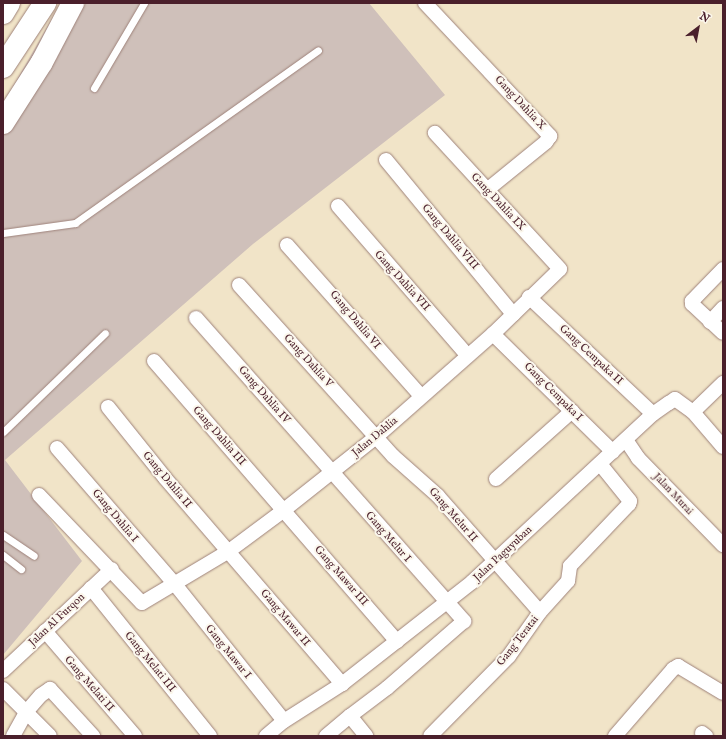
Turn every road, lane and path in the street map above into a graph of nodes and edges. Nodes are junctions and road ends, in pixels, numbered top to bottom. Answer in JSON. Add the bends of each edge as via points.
{"nodes":[{"id":1,"x":9,"y":3,"type":"edge"},
{"id":2,"x":45,"y":3,"type":"edge"},
{"id":3,"x":73,"y":3,"type":"edge"},
{"id":4,"x":144,"y":3,"type":"edge"},
{"id":5,"x":425,"y":3,"type":"edge"},
{"id":6,"x":3,"y":13,"type":"edge"},
{"id":7,"x":318,"y":50,"type":"dead end"},
{"id":8,"x":3,"y":67,"type":"edge"},
{"id":9,"x":94,"y":88,"type":"dead end"},
{"id":10,"x":3,"y":123,"type":"edge"},
{"id":11,"x":435,"y":133,"type":"dead end"},
{"id":12,"x":386,"y":160,"type":"dead end"},
{"id":13,"x":487,"y":190,"type":"junction"},
{"id":14,"x":338,"y":206,"type":"dead end"},
{"id":15,"x":3,"y":233,"type":"edge"},
{"id":16,"x":287,"y":245,"type":"dead end"},
{"id":17,"x":723,"y":269,"type":"edge"},
{"id":18,"x":560,"y":272,"type":"joint"},
{"id":19,"x":239,"y":285,"type":"dead end"},
{"id":20,"x":529,"y":297,"type":"junction"},
{"id":21,"x":723,"y":308,"type":"edge"},
{"id":22,"x":513,"y":314,"type":"junction"},
{"id":23,"x":196,"y":318,"type":"dead end"},
{"id":24,"x":710,"y":322,"type":"junction"},
{"id":25,"x":106,"y":333,"type":"dead end"},
{"id":26,"x":723,"y":333,"type":"edge"},
{"id":27,"x":494,"y":334,"type":"junction"},
{"id":28,"x":467,"y":355,"type":"junction"},
{"id":29,"x":154,"y":361,"type":"dead end"},
{"id":30,"x":723,"y":383,"type":"edge"},
{"id":31,"x":421,"y":396,"type":"junction"},
{"id":32,"x":108,"y":408,"type":"dead end"},
{"id":33,"x":572,"y":410,"type":"junction"},
{"id":34,"x":692,"y":412,"type":"junction"},
{"id":35,"x":653,"y":414,"type":"junction"},
{"id":36,"x":3,"y":432,"type":"edge"},
{"id":37,"x":376,"y":437,"type":"junction"},
{"id":38,"x":626,"y":440,"type":"junction"},
{"id":39,"x":723,"y":447,"type":"edge"},
{"id":40,"x":58,"y":448,"type":"dead end"},
{"id":41,"x":613,"y":452,"type":"junction"},
{"id":42,"x":600,"y":464,"type":"junction"},
{"id":43,"x":332,"y":472,"type":"junction"},
{"id":44,"x":496,"y":479,"type":"dead end"},
{"id":45,"x":39,"y":495,"type":"dead end"},
{"id":46,"x":284,"y":510,"type":"junction"},
{"id":47,"x":3,"y":535,"type":"edge"},
{"id":48,"x":723,"y":545,"type":"edge"},
{"id":49,"x":229,"y":551,"type":"junction"},
{"id":50,"x":3,"y":555,"type":"edge"},
{"id":51,"x":34,"y":556,"type":"dead end"},
{"id":52,"x":494,"y":562,"type":"junction"},
{"id":53,"x":21,"y":569,"type":"dead end"},
{"id":54,"x":112,"y":569,"type":"junction"},
{"id":55,"x":174,"y":583,"type":"junction"},
{"id":56,"x":91,"y":588,"type":"junction"},
{"id":57,"x":447,"y":600,"type":"junction"},
{"id":58,"x":540,"y":612,"type":"junction"},
{"id":59,"x":45,"y":631,"type":"junction"},
{"id":60,"x":397,"y":642,"type":"junction"},
{"id":61,"x":3,"y":671,"type":"edge"},
{"id":62,"x":342,"y":684,"type":"junction"},
{"id":63,"x":3,"y":689,"type":"edge"},
{"id":64,"x":723,"y":693,"type":"edge"},
{"id":65,"x":27,"y":711,"type":"junction"},
{"id":66,"x":350,"y":716,"type":"junction"},
{"id":67,"x":284,"y":721,"type":"junction"},
{"id":68,"x":270,"y":735,"type":"edge"},
{"id":69,"x":13,"y":736,"type":"edge"},
{"id":70,"x":50,"y":736,"type":"edge"},
{"id":71,"x":93,"y":736,"type":"edge"},
{"id":72,"x":135,"y":736,"type":"edge"},
{"id":73,"x":210,"y":736,"type":"edge"},
{"id":74,"x":326,"y":736,"type":"edge"},
{"id":75,"x":366,"y":736,"type":"edge"},
{"id":76,"x":430,"y":736,"type":"edge"},
{"id":77,"x":615,"y":736,"type":"edge"}],
"edges":[{"from":1,"to":6,"type":"highway"},
{"from":2,"to":8,"type":"highway"},
{"from":3,"to":10,"type":"highway","via":[[42,62]]},
{"from":4,"to":9,"type":"lane"},
{"from":5,"to":13,"type":"street","name":"Gang Dahlia X","via":[[551,138]]},
{"from":7,"to":15,"type":"lane","via":[[74,223]]},
{"from":11,"to":13,"type":"street","name":"Gang Dahlia IX"},
{"from":12,"to":22,"type":"street","name":"Gang Dahlia VIII"},
{"from":13,"to":18,"type":"street","name":"Gang Dahlia IX"},
{"from":14,"to":28,"type":"street","name":"Gang Dahlia VII"},
{"from":16,"to":31,"type":"street","name":"Gang Dahlia VI"},
{"from":17,"to":24,"type":"street","via":[[692,301]]},
{"from":18,"to":20,"type":"street","name":"Jalan Dahlia"},
{"from":19,"to":37,"type":"street","name":"Gang Dahlia V"},
{"from":20,"to":22,"type":"street","name":"Jalan Dahlia"},
{"from":20,"to":35,"type":"street","name":"Gang Cempaka II"},
{"from":21,"to":24,"type":"street"},
{"from":22,"to":27,"type":"street","name":"Jalan Dahlia"},
{"from":23,"to":43,"type":"street","name":"Gang Dahlia IV"},
{"from":24,"to":26,"type":"street"},
{"from":25,"to":36,"type":"lane"},
{"from":27,"to":28,"type":"street","name":"Jalan Dahlia"},
{"from":27,"to":33,"type":"street","name":"Gang Cempaka I"},
{"from":28,"to":31,"type":"street","name":"Jalan Dahlia"},
{"from":29,"to":46,"type":"street","name":"Gang Dahlia III"},
{"from":30,"to":34,"type":"street"},
{"from":31,"to":37,"type":"street","name":"Jalan Dahlia"},
{"from":32,"to":49,"type":"street","name":"Gang Dahlia II"},
{"from":33,"to":41,"type":"street","name":"Gang Cempaka I"},
{"from":33,"to":44,"type":"street"},
{"from":34,"to":35,"type":"street","name":"Jalan Paguyuban","via":[[676,399]]},
{"from":34,"to":39,"type":"street","name":"Jalan Paguyuban"},
{"from":35,"to":38,"type":"street","name":"Jalan Paguyuban"},
{"from":37,"to":43,"type":"street","name":"Jalan Dahlia"},
{"from":37,"to":52,"type":"street","name":"Gang Melur II","via":[[410,474],[424,482],[438,496]]},
{"from":38,"to":41,"type":"street","name":"Jalan Paguyuban"},
{"from":38,"to":48,"type":"street","name":"Jalan Murai","via":[[638,458]]},
{"from":40,"to":55,"type":"street","name":"Gang Dahlia I"},
{"from":41,"to":42,"type":"street","name":"Jalan Paguyuban"},
{"from":42,"to":52,"type":"street","name":"Jalan Paguyuban"},
{"from":42,"to":58,"type":"street","via":[[630,502],[570,566],[568,581]]},
{"from":43,"to":46,"type":"street","name":"Jalan Dahlia"},
{"from":43,"to":57,"type":"street","name":"Gang Melur I"},
{"from":45,"to":54,"type":"street"},
{"from":46,"to":49,"type":"street","name":"Jalan Dahlia"},
{"from":46,"to":60,"type":"street","name":"Gang Mawar III"},
{"from":47,"to":51,"type":"lane"},
{"from":49,"to":55,"type":"street","name":"Jalan Dahlia"},
{"from":49,"to":62,"type":"street","name":"Gang Mawar II"},
{"from":50,"to":53,"type":"lane"},
{"from":52,"to":57,"type":"street","name":"Jalan Paguyuban"},
{"from":52,"to":58,"type":"street","name":"Gang Teratai"},
{"from":54,"to":55,"type":"street","name":"Jalan Dahlia","via":[[142,603]]},
{"from":54,"to":56,"type":"street","name":"Jalan Al Furqon"},
{"from":55,"to":67,"type":"street","name":"Gang Mawar I"},
{"from":56,"to":59,"type":"street","name":"Jalan Al Furqon"},
{"from":56,"to":73,"type":"street","name":"Gang Melati III"},
{"from":57,"to":60,"type":"street","name":"Jalan Paguyuban"},
{"from":57,"to":66,"type":"street","via":[[464,620],[387,688]]},
{"from":58,"to":76,"type":"street","name":"Gang Teratai","via":[[510,656]]},
{"from":59,"to":61,"type":"street","name":"Jalan Al Furqon"},
{"from":59,"to":72,"type":"street","name":"Gang Melati II"},
{"from":60,"to":62,"type":"street","name":"Jalan Paguyuban"},
{"from":62,"to":67,"type":"street","name":"Jalan Paguyuban"},
{"from":63,"to":65,"type":"street"},
{"from":64,"to":77,"type":"street","via":[[678,666]]},
{"from":65,"to":69,"type":"street"},
{"from":65,"to":70,"type":"street"},
{"from":65,"to":71,"type":"street","via":[[47,690],[53,690]]},
{"from":66,"to":74,"type":"street"},
{"from":66,"to":75,"type":"street"},
{"from":67,"to":68,"type":"street","name":"Jalan Paguyuban"}]}
